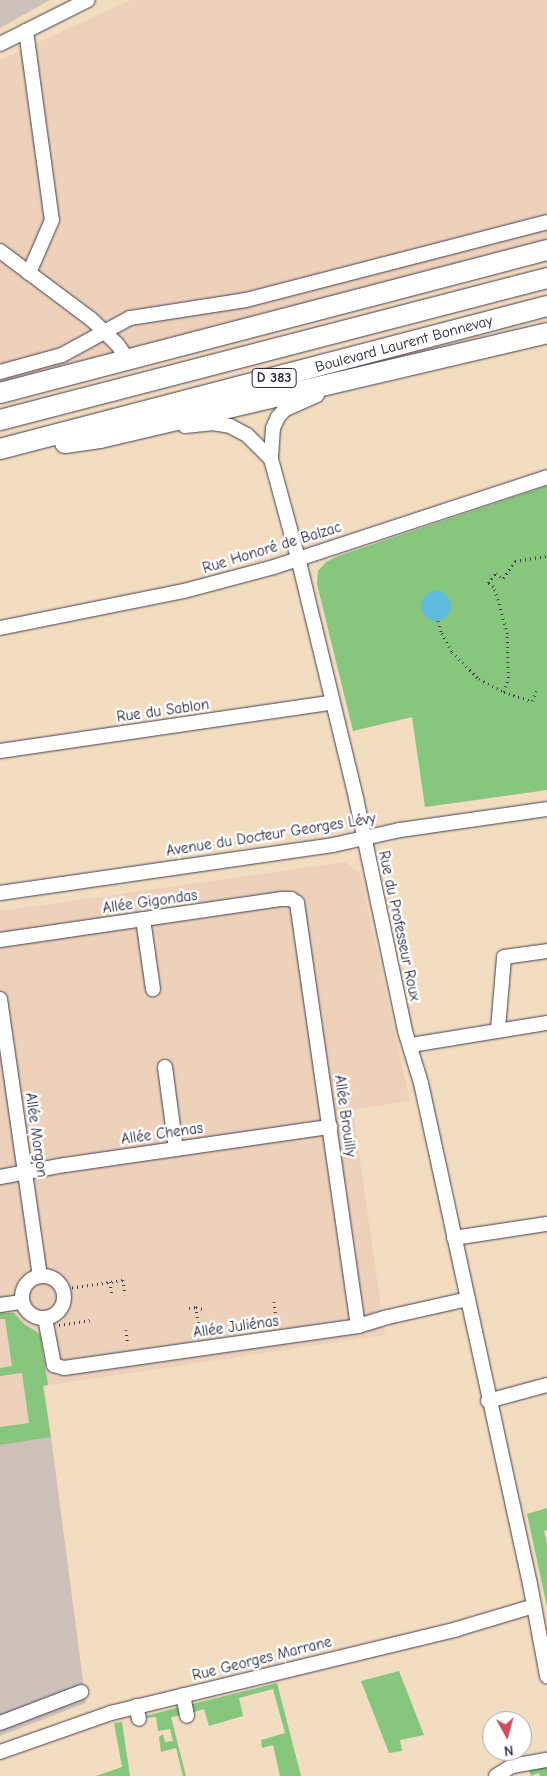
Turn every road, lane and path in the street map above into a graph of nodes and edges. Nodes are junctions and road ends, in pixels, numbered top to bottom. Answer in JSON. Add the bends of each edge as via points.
{"nodes":[{"id":1,"x":88,"y":0,"type":"edge"},
{"id":2,"x":26,"y":31,"type":"junction"},
{"id":3,"x":0,"y":44,"type":"edge"},
{"id":4,"x":547,"y":222,"type":"edge"},
{"id":5,"x":547,"y":250,"type":"edge"},
{"id":6,"x":0,"y":251,"type":"edge"},
{"id":7,"x":29,"y":272,"type":"junction"},
{"id":8,"x":547,"y":278,"type":"edge"},
{"id":9,"x":547,"y":306,"type":"edge"},
{"id":10,"x":106,"y":332,"type":"junction"},
{"id":11,"x":547,"y":333,"type":"edge"},
{"id":12,"x":128,"y":360,"type":"junction"},
{"id":13,"x":420,"y":362,"type":"junction"},
{"id":14,"x":0,"y":372,"type":"edge"},
{"id":15,"x":0,"y":394,"type":"edge"},
{"id":16,"x":0,"y":420,"type":"edge"},
{"id":17,"x":100,"y":438,"type":"junction"},
{"id":18,"x":2,"y":448,"type":"edge"},
{"id":19,"x":271,"y":459,"type":"junction"},
{"id":20,"x":547,"y":477,"type":"edge"},
{"id":21,"x":547,"y":556,"type":"edge"},
{"id":22,"x":298,"y":559,"type":"junction"},
{"id":23,"x":438,"y":621,"type":"dead end"},
{"id":24,"x":0,"y":628,"type":"edge"},
{"id":25,"x":536,"y":691,"type":"dead end"},
{"id":26,"x":504,"y":692,"type":"junction"},
{"id":27,"x":331,"y":703,"type":"junction"},
{"id":28,"x":0,"y":751,"type":"edge"},
{"id":29,"x":547,"y":809,"type":"edge"},
{"id":30,"x":364,"y":838,"type":"junction"},
{"id":31,"x":0,"y":893,"type":"edge"},
{"id":32,"x":299,"y":910,"type":"joint"},
{"id":33,"x":143,"y":919,"type":"junction"},
{"id":34,"x":0,"y":940,"type":"edge"},
{"id":35,"x":547,"y":951,"type":"edge"},
{"id":36,"x":154,"y":989,"type":"dead end"},
{"id":37,"x":0,"y":999,"type":"edge"},
{"id":38,"x":547,"y":1023,"type":"edge"},
{"id":39,"x":498,"y":1030,"type":"junction"},
{"id":40,"x":411,"y":1045,"type":"junction"},
{"id":41,"x":165,"y":1067,"type":"dead end"},
{"id":42,"x":330,"y":1127,"type":"junction"},
{"id":43,"x":176,"y":1149,"type":"junction"},
{"id":44,"x":26,"y":1173,"type":"junction"},
{"id":45,"x":0,"y":1177,"type":"edge"},
{"id":46,"x":547,"y":1224,"type":"edge"},
{"id":47,"x":454,"y":1238,"type":"junction"},
{"id":48,"x":40,"y":1276,"type":"junction"},
{"id":49,"x":110,"y":1282,"type":"junction"},
{"id":50,"x":62,"y":1289,"type":"junction"},
{"id":51,"x":112,"y":1293,"type":"dead end"},
{"id":52,"x":125,"y":1295,"type":"dead end"},
{"id":53,"x":468,"y":1299,"type":"junction"},
{"id":54,"x":22,"y":1302,"type":"junction"},
{"id":55,"x":274,"y":1302,"type":"dead end"},
{"id":56,"x":0,"y":1305,"type":"edge"},
{"id":57,"x":196,"y":1307,"type":"junction"},
{"id":58,"x":189,"y":1308,"type":"dead end"},
{"id":59,"x":203,"y":1308,"type":"dead end"},
{"id":60,"x":90,"y":1320,"type":"dead end"},
{"id":61,"x":47,"y":1322,"type":"junction"},
{"id":62,"x":358,"y":1326,"type":"junction"},
{"id":63,"x":279,"y":1337,"type":"junction"},
{"id":64,"x":202,"y":1348,"type":"junction"},
{"id":65,"x":547,"y":1385,"type":"edge"},
{"id":66,"x":488,"y":1401,"type":"junction"},
{"id":67,"x":534,"y":1606,"type":"junction"},
{"id":68,"x":547,"y":1676,"type":"edge"},
{"id":69,"x":81,"y":1692,"type":"dead end"},
{"id":70,"x":183,"y":1695,"type":"junction"},
{"id":71,"x":187,"y":1716,"type":"dead end"},
{"id":72,"x":0,"y":1723,"type":"edge"},
{"id":73,"x":0,"y":1752,"type":"edge"},
{"id":74,"x":547,"y":1760,"type":"edge"},
{"id":75,"x":496,"y":1776,"type":"edge"}],
"edges":[{"from":1,"to":2,"type":"street"},
{"from":2,"to":3,"type":"street"},
{"from":2,"to":7,"type":"street","via":[[52,220]]},
{"from":4,"to":10,"type":"street","via":[[246,300],[130,318]]},
{"from":5,"to":12,"type":"highway"},
{"from":6,"to":7,"type":"street"},
{"from":7,"to":10,"type":"street"},
{"from":8,"to":16,"type":"highway","name":"Boulevard Laurent Bonnevay","number":"D 383"},
{"from":9,"to":18,"type":"highway","name":"Boulevard Laurent Bonnevay","number":"D 383"},
{"from":10,"to":12,"type":"street"},
{"from":10,"to":14,"type":"street","via":[[62,355]]},
{"from":11,"to":13,"type":"highway"},
{"from":12,"to":15,"type":"highway"},
{"from":13,"to":17,"type":"highway"},
{"from":13,"to":19,"type":"street","name":"Rue du Professeur Roux","via":[[318,394],[286,410],[273,428]]},
{"from":17,"to":18,"type":"highway"},
{"from":17,"to":19,"type":"street","name":"Rue du Professeur Roux","via":[[212,423],[230,426],[247,434]]},
{"from":19,"to":22,"type":"street","name":"Rue du Professeur Roux"},
{"from":20,"to":22,"type":"street","name":"Rue Honoré de Balzac"},
{"from":21,"to":26,"type":"path","via":[[515,561],[502,578],[496,573],[488,583],[498,600],[507,634],[508,678]]},
{"from":22,"to":24,"type":"street","name":"Rue Honoré de Balzac","via":[[184,591]]},
{"from":22,"to":27,"type":"street","name":"Rue du Professeur Roux"},
{"from":23,"to":26,"type":"path","via":[[448,645],[460,661],[479,679]]},
{"from":25,"to":26,"type":"path","via":[[532,701]]},
{"from":27,"to":28,"type":"street","name":"Rue du Sablon"},
{"from":27,"to":30,"type":"street","name":"Rue du Professeur Roux"},
{"from":29,"to":30,"type":"street","name":"Avenue du Docteur Georges Lévy"},
{"from":30,"to":31,"type":"street","name":"Avenue du Docteur Georges Lévy"},
{"from":30,"to":40,"type":"street","name":"Rue du Professeur Roux","via":[[405,1031]]},
{"from":32,"to":33,"type":"street","name":"Allée Gigondas","via":[[291,899],[282,899]]},
{"from":32,"to":42,"type":"street","name":"Allée Brouilly"},
{"from":33,"to":34,"type":"street","name":"Allée Gigondas"},
{"from":33,"to":36,"type":"street"},
{"from":35,"to":39,"type":"street","via":[[504,957]]},
{"from":37,"to":44,"type":"street","name":"Allée Morgon"},
{"from":38,"to":39,"type":"street"},
{"from":39,"to":40,"type":"street"},
{"from":40,"to":47,"type":"street","name":"Rue du Professeur Roux"},
{"from":41,"to":43,"type":"street"},
{"from":42,"to":43,"type":"street","name":"Allée Chenas"},
{"from":42,"to":62,"type":"street","name":"Allée Brouilly"},
{"from":43,"to":44,"type":"street","name":"Allée Chenas"},
{"from":44,"to":45,"type":"street","name":"Allée Chenas"},
{"from":44,"to":48,"type":"street","name":"Allée Morgon"},
{"from":46,"to":47,"type":"street"},
{"from":47,"to":53,"type":"street","name":"Rue du Professeur Roux"},
{"from":48,"to":50,"type":"street","via":[[53,1279]]},
{"from":48,"to":54,"type":"street","via":[[28,1283]]},
{"from":49,"to":50,"type":"path"},
{"from":49,"to":51,"type":"path"},
{"from":49,"to":52,"type":"path","via":[[123,1280]]},
{"from":50,"to":61,"type":"street","via":[[63,1304]]},
{"from":53,"to":62,"type":"street","name":"Allée Juliénas"},
{"from":53,"to":66,"type":"street","name":"Rue du Professeur Roux"},
{"from":54,"to":56,"type":"street"},
{"from":54,"to":61,"type":"street","via":[[30,1315]]},
{"from":55,"to":63,"type":"path"},
{"from":57,"to":58,"type":"path"},
{"from":57,"to":59,"type":"path"},
{"from":57,"to":64,"type":"path"},
{"from":60,"to":61,"type":"path"},
{"from":61,"to":64,"type":"street","name":"Allée Juliénas","via":[[53,1359],[58,1368]]},
{"from":62,"to":63,"type":"street","name":"Allée Juliénas"},
{"from":63,"to":64,"type":"street","name":"Allée Juliénas"},
{"from":65,"to":66,"type":"street"},
{"from":66,"to":67,"type":"street","name":"Rue du Professeur Roux"},
{"from":67,"to":68,"type":"street","name":"Rue du Professeur Roux"},
{"from":67,"to":70,"type":"street","name":"Rue Georges Marrane","via":[[457,1629]]},
{"from":69,"to":72,"type":"street"},
{"from":70,"to":71,"type":"street"},
{"from":70,"to":73,"type":"street","name":"Rue Georges Marrane","via":[[138,1713],[76,1724]]},
{"from":74,"to":75,"type":"street","via":[[512,1766]]}]}
